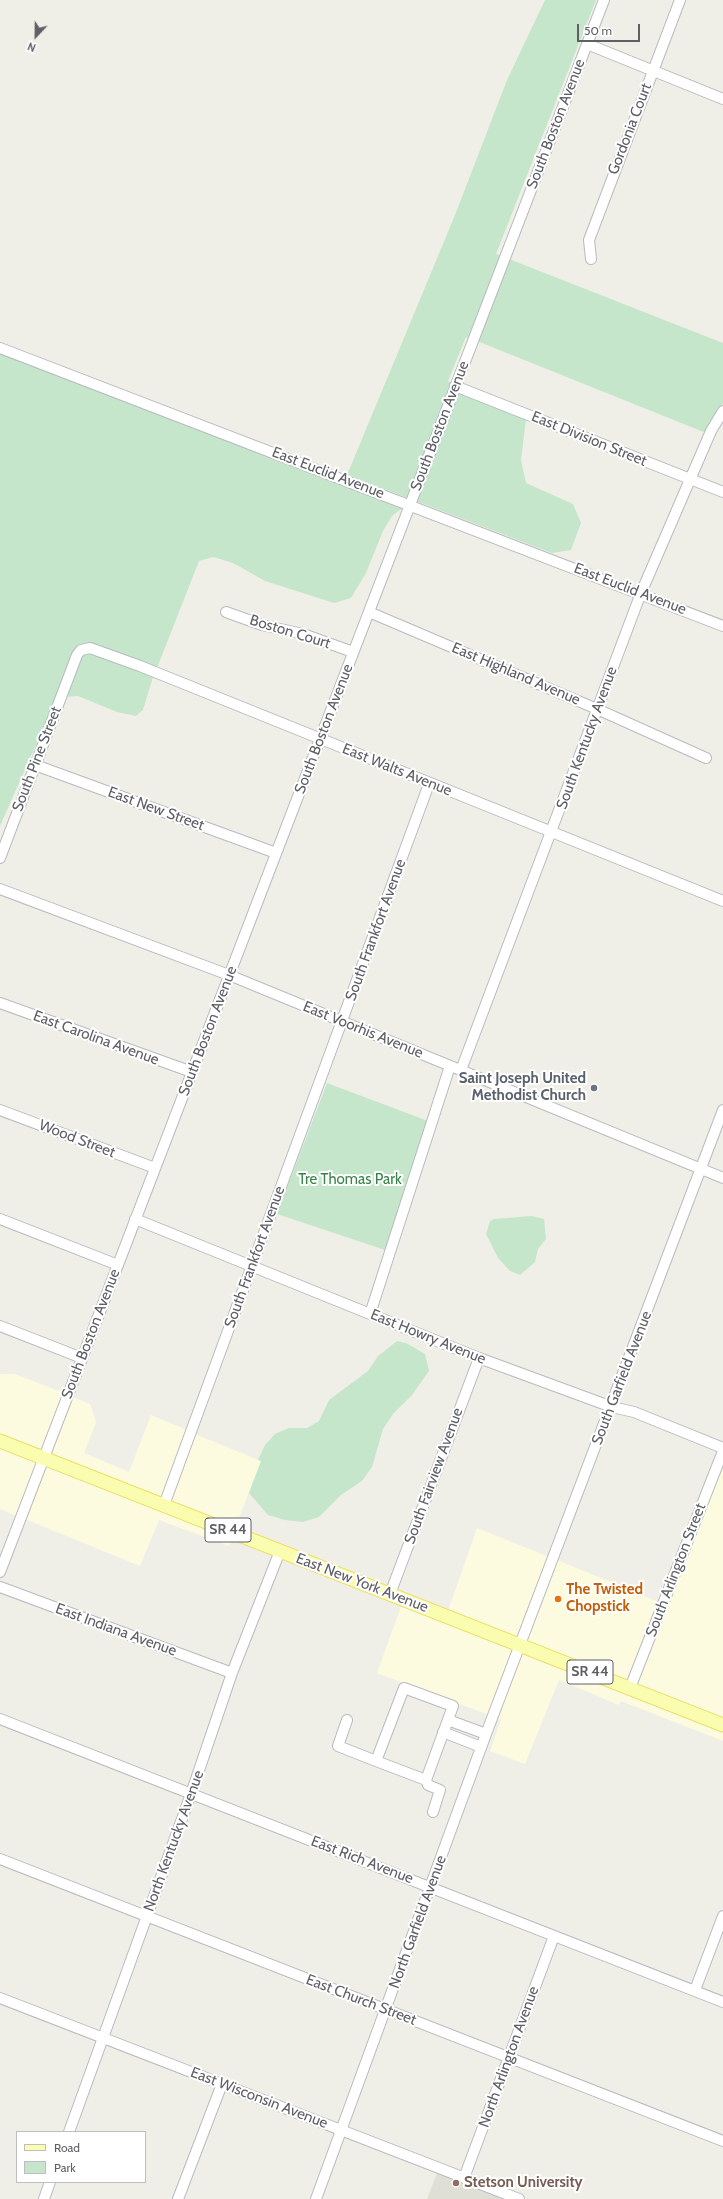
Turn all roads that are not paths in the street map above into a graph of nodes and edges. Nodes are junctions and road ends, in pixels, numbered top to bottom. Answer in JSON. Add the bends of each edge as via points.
{"nodes":[{"id":1,"x":604,"y":0,"type":"edge"},
{"id":2,"x":680,"y":0,"type":"edge"},
{"id":3,"x":587,"y":44,"type":"junction"},
{"id":4,"x":653,"y":70,"type":"junction"},
{"id":5,"x":723,"y":99,"type":"edge"},
{"id":6,"x":591,"y":259,"type":"dead end"},
{"id":7,"x":0,"y":348,"type":"edge"},
{"id":8,"x":455,"y":386,"type":"junction"},
{"id":9,"x":723,"y":411,"type":"edge"},
{"id":10,"x":690,"y":479,"type":"junction"},
{"id":11,"x":723,"y":492,"type":"edge"},
{"id":12,"x":410,"y":504,"type":"junction"},
{"id":13,"x":641,"y":593,"type":"junction"},
{"id":14,"x":226,"y":612,"type":"dead end"},
{"id":15,"x":369,"y":612,"type":"junction"},
{"id":16,"x":723,"y":626,"type":"edge"},
{"id":17,"x":353,"y":652,"type":"junction"},
{"id":18,"x":75,"y":660,"type":"joint"},
{"id":19,"x":597,"y":709,"type":"junction"},
{"id":20,"x":320,"y":739,"type":"junction"},
{"id":21,"x":706,"y":758,"type":"dead end"},
{"id":22,"x":35,"y":765,"type":"junction"},
{"id":23,"x":429,"y":784,"type":"junction"},
{"id":24,"x":552,"y":833,"type":"junction"},
{"id":25,"x":276,"y":853,"type":"junction"},
{"id":26,"x":0,"y":858,"type":"edge"},
{"id":27,"x":0,"y":889,"type":"edge"},
{"id":28,"x":723,"y":901,"type":"edge"},
{"id":29,"x":229,"y":975,"type":"junction"},
{"id":30,"x":0,"y":1003,"type":"edge"},
{"id":31,"x":342,"y":1022,"type":"junction"},
{"id":32,"x":450,"y":1066,"type":"junction"},
{"id":33,"x":461,"y":1070,"type":"junction"},
{"id":34,"x":192,"y":1072,"type":"junction"},
{"id":35,"x":0,"y":1110,"type":"edge"},
{"id":36,"x":723,"y":1110,"type":"edge"},
{"id":37,"x":155,"y":1168,"type":"junction"},
{"id":38,"x":701,"y":1169,"type":"junction"},
{"id":39,"x":723,"y":1178,"type":"edge"},
{"id":40,"x":0,"y":1219,"type":"edge"},
{"id":41,"x":135,"y":1219,"type":"junction"},
{"id":42,"x":118,"y":1265,"type":"junction"},
{"id":43,"x":252,"y":1266,"type":"junction"},
{"id":44,"x":370,"y":1314,"type":"junction"},
{"id":45,"x":0,"y":1326,"type":"edge"},
{"id":46,"x":82,"y":1358,"type":"junction"},
{"id":47,"x":478,"y":1358,"type":"junction"},
{"id":48,"x":612,"y":1407,"type":"junction"},
{"id":49,"x":0,"y":1440,"type":"edge"},
{"id":50,"x":723,"y":1449,"type":"edge"},
{"id":51,"x":44,"y":1458,"type":"junction"},
{"id":52,"x":164,"y":1505,"type":"junction"},
{"id":53,"x":280,"y":1551,"type":"junction"},
{"id":54,"x":0,"y":1572,"type":"edge"},
{"id":55,"x":0,"y":1587,"type":"edge"},
{"id":56,"x":390,"y":1594,"type":"junction"},
{"id":57,"x":519,"y":1645,"type":"junction"},
{"id":58,"x":232,"y":1673,"type":"junction"},
{"id":59,"x":630,"y":1688,"type":"junction"},
{"id":60,"x":0,"y":1719,"type":"edge"},
{"id":61,"x":347,"y":1720,"type":"dead end"},
{"id":62,"x":448,"y":1720,"type":"junction"},
{"id":63,"x":723,"y":1725,"type":"edge"},
{"id":64,"x":443,"y":1732,"type":"junction"},
{"id":65,"x":486,"y":1734,"type":"junction"},
{"id":66,"x":481,"y":1747,"type":"junction"},
{"id":67,"x":376,"y":1762,"type":"junction"},
{"id":68,"x":426,"y":1780,"type":"junction"},
{"id":69,"x":191,"y":1794,"type":"junction"},
{"id":70,"x":433,"y":1812,"type":"dead end"},
{"id":71,"x":0,"y":1859,"type":"edge"},
{"id":72,"x":431,"y":1887,"type":"junction"},
{"id":73,"x":723,"y":1916,"type":"edge"},
{"id":74,"x":147,"y":1917,"type":"junction"},
{"id":75,"x":554,"y":1936,"type":"junction"},
{"id":76,"x":695,"y":1990,"type":"junction"},
{"id":77,"x":0,"y":1998,"type":"edge"},
{"id":78,"x":723,"y":2002,"type":"edge"},
{"id":79,"x":385,"y":2009,"type":"junction"},
{"id":80,"x":104,"y":2038,"type":"junction"},
{"id":81,"x":508,"y":2058,"type":"junction"},
{"id":82,"x":222,"y":2084,"type":"junction"},
{"id":83,"x":341,"y":2130,"type":"junction"},
{"id":84,"x":69,"y":2131,"type":"edge"},
{"id":85,"x":723,"y":2141,"type":"edge"},
{"id":86,"x":464,"y":2178,"type":"junction"},
{"id":87,"x":50,"y":2183,"type":"edge"},
{"id":88,"x":44,"y":2199,"type":"edge"},
{"id":89,"x":178,"y":2199,"type":"edge"},
{"id":90,"x":316,"y":2199,"type":"edge"},
{"id":91,"x":519,"y":2199,"type":"edge"}],
"edges":[{"from":1,"to":3,"type":"street","name":"South Boston Avenue"},
{"from":2,"to":4,"type":"street","name":"Gordonia Court"},
{"from":3,"to":4,"type":"street"},
{"from":3,"to":8,"type":"street","name":"South Boston Avenue"},
{"from":4,"to":5,"type":"street"},
{"from":4,"to":6,"type":"street","name":"Gordonia Court","via":[[589,240]]},
{"from":7,"to":12,"type":"street","name":"East Euclid Avenue"},
{"from":8,"to":10,"type":"street","name":"East Division Street"},
{"from":8,"to":12,"type":"street","name":"South Boston Avenue"},
{"from":9,"to":10,"type":"street","name":"South Kentucky Avenue"},
{"from":10,"to":11,"type":"street","name":"East Division Street"},
{"from":10,"to":13,"type":"street","name":"South Kentucky Avenue"},
{"from":12,"to":13,"type":"street","name":"East Euclid Avenue"},
{"from":12,"to":15,"type":"street","name":"South Boston Avenue"},
{"from":13,"to":16,"type":"street","name":"East Euclid Avenue"},
{"from":13,"to":19,"type":"street","name":"South Kentucky Avenue"},
{"from":14,"to":17,"type":"street","name":"Boston Court","via":[[262,625],[303,634]]},
{"from":15,"to":17,"type":"street","name":"South Boston Avenue"},
{"from":15,"to":19,"type":"street","name":"East Highland Avenue"},
{"from":17,"to":20,"type":"street","name":"South Boston Avenue"},
{"from":18,"to":20,"type":"street","name":"East Walts Avenue","via":[[81,650],[90,648]]},
{"from":18,"to":22,"type":"street","name":"South Pine Street"},
{"from":19,"to":21,"type":"street","name":"East Highland Avenue"},
{"from":19,"to":24,"type":"street","name":"South Kentucky Avenue"},
{"from":20,"to":23,"type":"street","name":"East Walts Avenue"},
{"from":20,"to":25,"type":"street","name":"South Boston Avenue"},
{"from":22,"to":25,"type":"street","name":"East New Street"},
{"from":22,"to":26,"type":"street","name":"South Pine Street"},
{"from":23,"to":24,"type":"street","name":"East Walts Avenue"},
{"from":23,"to":31,"type":"street","name":"South Frankfort Avenue"},
{"from":24,"to":28,"type":"street","name":"East Walts Avenue"},
{"from":24,"to":33,"type":"street","name":"South Kentucky Avenue"},
{"from":25,"to":29,"type":"street","name":"South Boston Avenue"},
{"from":27,"to":29,"type":"street","name":"East Voorhis Avenue"},
{"from":29,"to":31,"type":"street","name":"East Voorhis Avenue"},
{"from":29,"to":34,"type":"street","name":"South Boston Avenue"},
{"from":30,"to":34,"type":"street","name":"East Carolina Avenue"},
{"from":31,"to":32,"type":"street","name":"East Voorhis Avenue"},
{"from":31,"to":43,"type":"street","name":"South Frankfort Avenue"},
{"from":32,"to":33,"type":"street","name":"East Voorhis Avenue"},
{"from":32,"to":44,"type":"street"},
{"from":33,"to":38,"type":"street","name":"East Voorhis Avenue"},
{"from":34,"to":37,"type":"street","name":"South Boston Avenue"},
{"from":35,"to":37,"type":"street","name":"Wood Street"},
{"from":36,"to":38,"type":"street","name":"South Garfield Avenue"},
{"from":37,"to":41,"type":"street","name":"South Boston Avenue"},
{"from":38,"to":39,"type":"street","name":"East Voorhis Avenue"},
{"from":38,"to":48,"type":"street","name":"South Garfield Avenue"},
{"from":40,"to":42,"type":"street"},
{"from":41,"to":42,"type":"street","name":"South Boston Avenue"},
{"from":41,"to":43,"type":"street","name":"East Howry Avenue"},
{"from":42,"to":46,"type":"street","name":"South Boston Avenue"},
{"from":43,"to":44,"type":"street","name":"East Howry Avenue"},
{"from":43,"to":52,"type":"street","name":"South Frankfort Avenue"},
{"from":44,"to":47,"type":"street","name":"East Howry Avenue"},
{"from":45,"to":46,"type":"street"},
{"from":46,"to":51,"type":"street","name":"South Boston Avenue"},
{"from":47,"to":48,"type":"street","name":"East Howry Avenue"},
{"from":47,"to":56,"type":"street","name":"South Fairview Avenue"},
{"from":48,"to":50,"type":"street","name":"East Howry Avenue","via":[[634,1412]]},
{"from":48,"to":57,"type":"street","name":"South Garfield Avenue"},
{"from":49,"to":51,"type":"main road","name":"East New York Avenue","number":"SR 44"},
{"from":50,"to":59,"type":"street","name":"South Arlington Street"},
{"from":51,"to":52,"type":"main road","name":"East New York Avenue","number":"SR 44"},
{"from":51,"to":54,"type":"street","name":"South Boston Avenue"},
{"from":52,"to":53,"type":"main road","name":"East New York Avenue","number":"SR 44"},
{"from":53,"to":56,"type":"main road","name":"East New York Avenue","number":"SR 44"},
{"from":53,"to":58,"type":"street","name":"North Kentucky Avenue"},
{"from":55,"to":58,"type":"street","name":"East Indiana Avenue"},
{"from":56,"to":57,"type":"main road","name":"East New York Avenue","number":"SR 44"},
{"from":57,"to":59,"type":"main road","name":"East New York Avenue","number":"SR 44"},
{"from":57,"to":65,"type":"street","name":"North Garfield Avenue"},
{"from":58,"to":69,"type":"street","name":"North Kentucky Avenue"},
{"from":59,"to":63,"type":"main road","name":"East New York Avenue","number":"SR 44"},
{"from":60,"to":69,"type":"street","name":"East Rich Avenue"},
{"from":61,"to":67,"type":"street","via":[[338,1746]]},
{"from":62,"to":64,"type":"street"},
{"from":62,"to":65,"type":"street"},
{"from":62,"to":67,"type":"street","via":[[453,1706],[404,1688]]},
{"from":64,"to":66,"type":"street"},
{"from":64,"to":68,"type":"street"},
{"from":65,"to":66,"type":"street","name":"North Garfield Avenue"},
{"from":66,"to":72,"type":"street","name":"North Garfield Avenue"},
{"from":67,"to":68,"type":"street"},
{"from":68,"to":70,"type":"street","via":[[428,1785],[440,1790]]},
{"from":69,"to":72,"type":"street","name":"East Rich Avenue"},
{"from":69,"to":74,"type":"street","name":"North Kentucky Avenue"},
{"from":71,"to":74,"type":"street","name":"East Church Street"},
{"from":72,"to":75,"type":"street","name":"East Rich Avenue"},
{"from":72,"to":79,"type":"street","name":"North Garfield Avenue"},
{"from":73,"to":76,"type":"street"},
{"from":74,"to":79,"type":"street","name":"East Church Street"},
{"from":74,"to":80,"type":"street","name":"North Kentucky Avenue"},
{"from":75,"to":76,"type":"street","name":"East Rich Avenue"},
{"from":75,"to":81,"type":"street","name":"North Arlington Avenue"},
{"from":76,"to":78,"type":"street","name":"East Rich Avenue"},
{"from":77,"to":80,"type":"street","name":"East Wisconsin Avenue"},
{"from":79,"to":81,"type":"street","name":"East Church Street"},
{"from":79,"to":83,"type":"street","name":"North Garfield Avenue"},
{"from":80,"to":82,"type":"street","name":"East Wisconsin Avenue"},
{"from":80,"to":84,"type":"street","name":"North Kentucky Avenue"},
{"from":81,"to":85,"type":"street","name":"East Church Street"},
{"from":81,"to":86,"type":"street","name":"North Arlington Avenue"},
{"from":82,"to":83,"type":"street","name":"East Wisconsin Avenue"},
{"from":82,"to":89,"type":"street"},
{"from":83,"to":86,"type":"street","name":"East Wisconsin Avenue"},
{"from":83,"to":90,"type":"street","name":"North Garfield Avenue"},
{"from":86,"to":91,"type":"street","name":"East Wisconsin Avenue"},
{"from":87,"to":88,"type":"street"}]}
